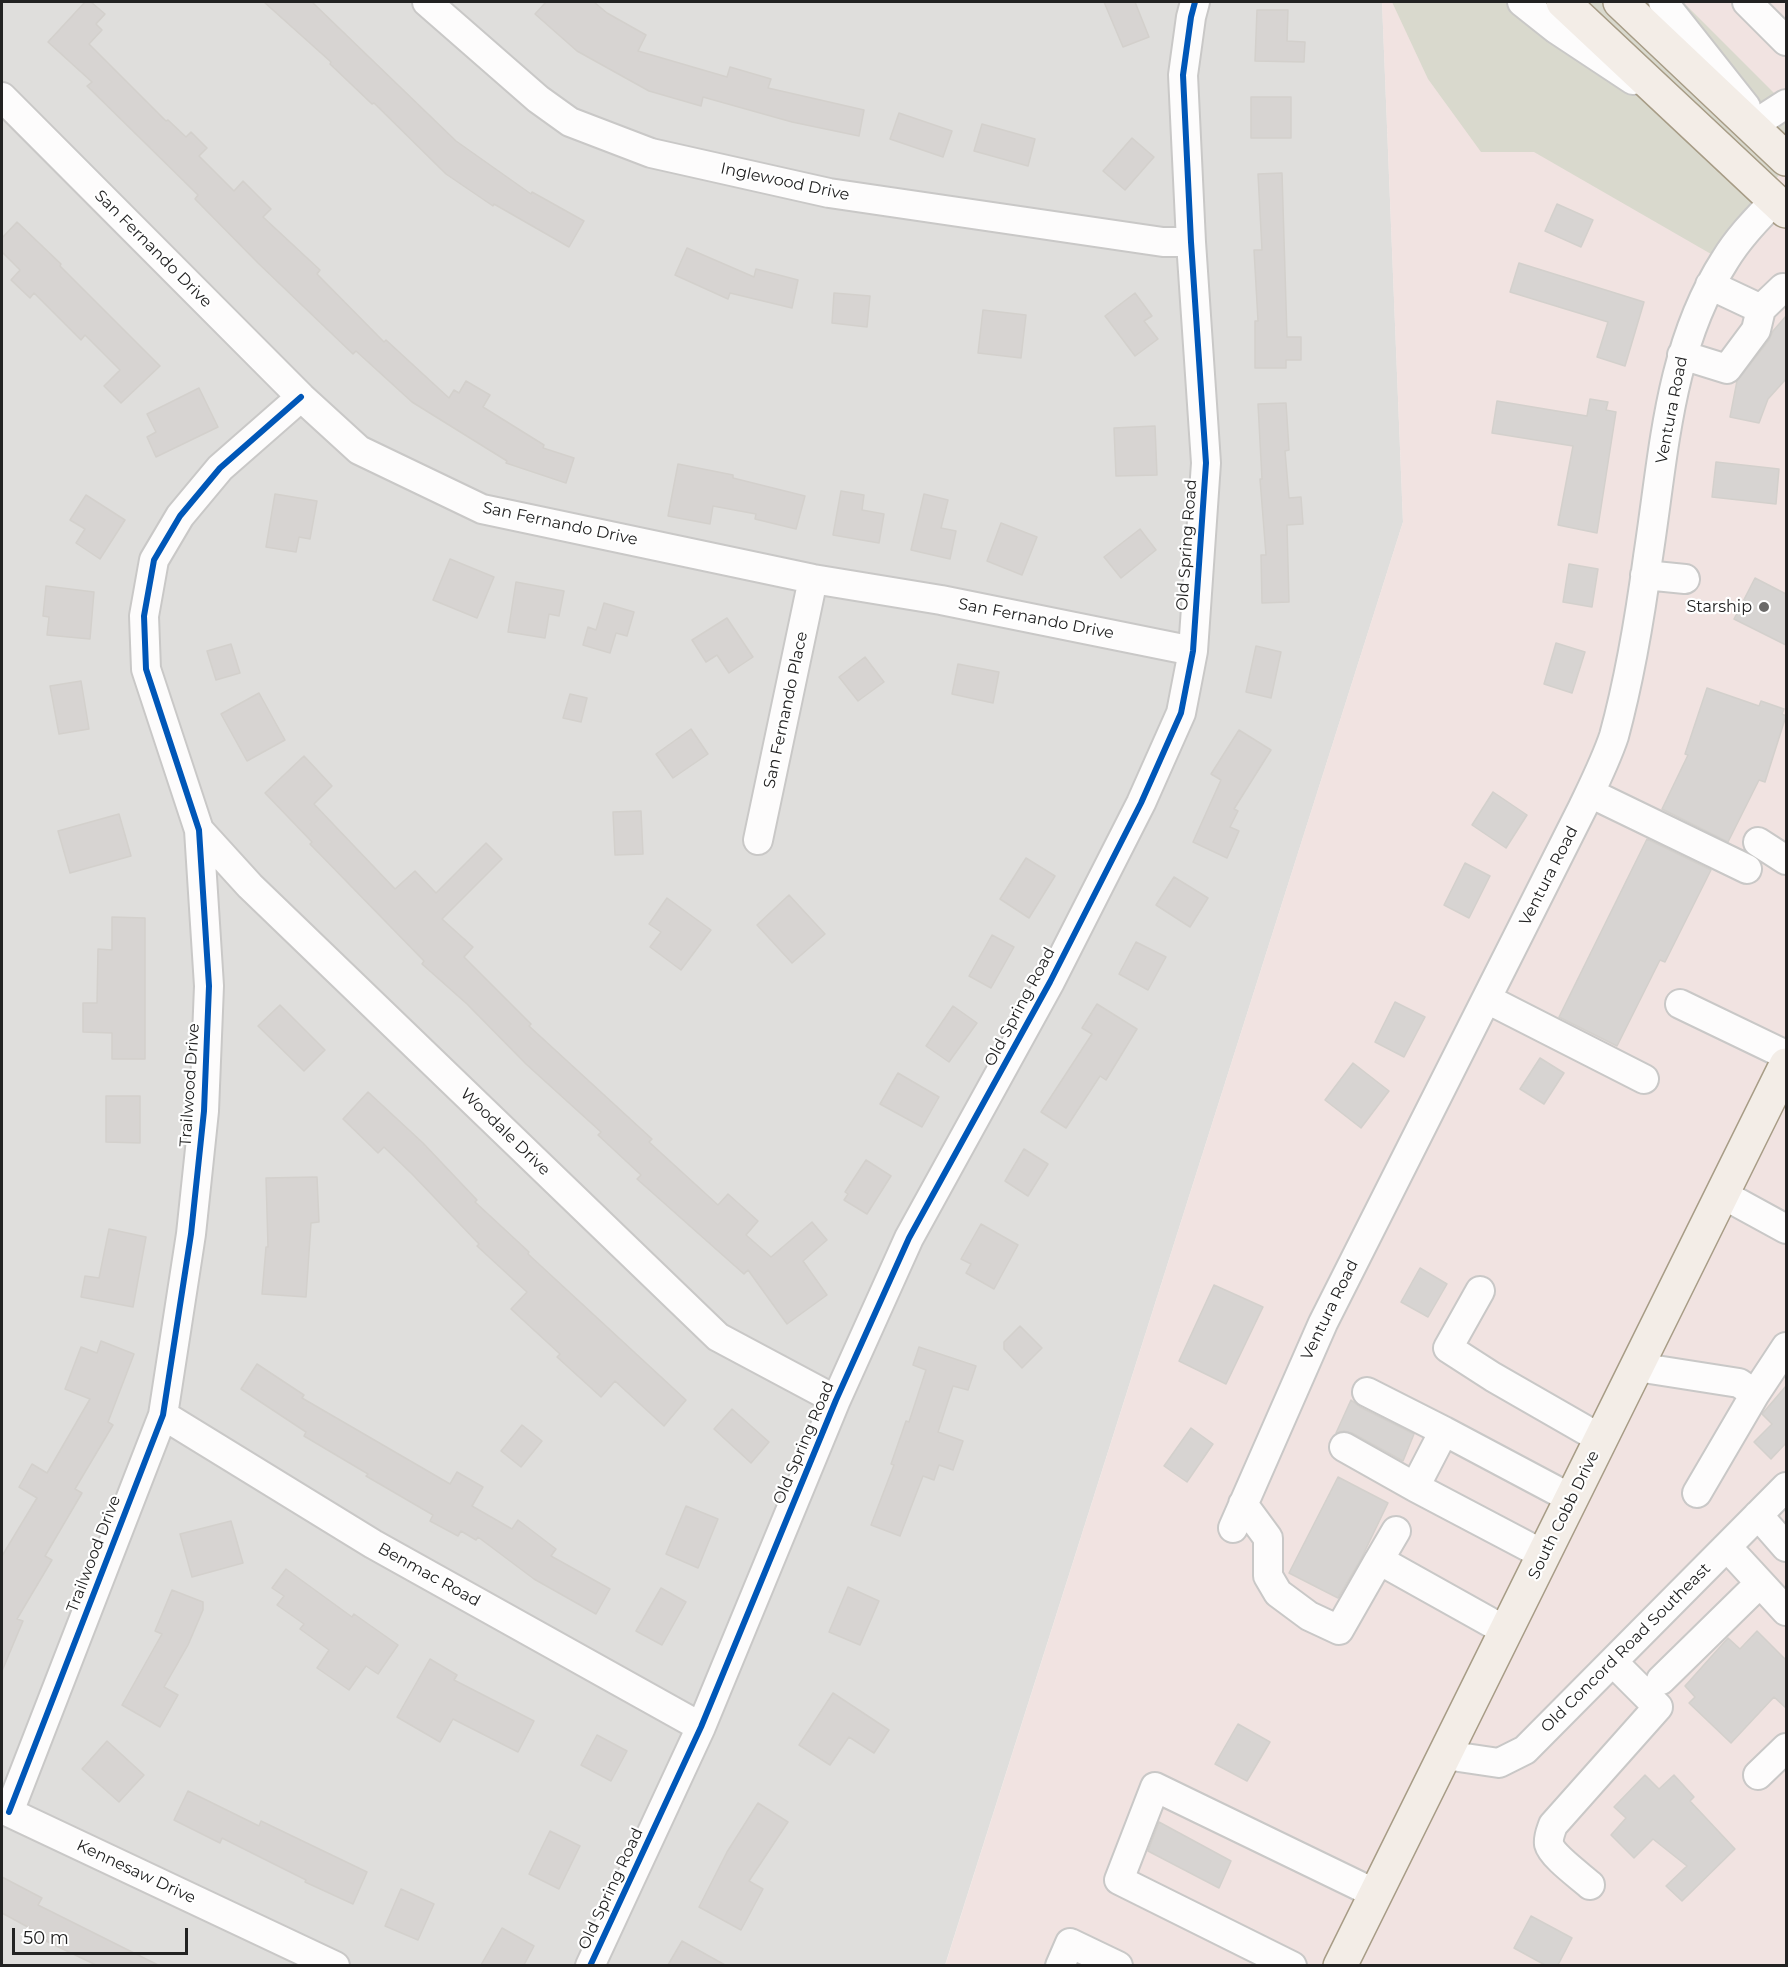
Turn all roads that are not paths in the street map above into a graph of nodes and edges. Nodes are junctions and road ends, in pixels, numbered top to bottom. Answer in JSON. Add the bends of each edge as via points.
{"nodes":[{"id":1,"x":427,"y":2,"type":"edge"},
{"id":2,"x":1195,"y":2,"type":"edge"},
{"id":3,"x":1522,"y":2,"type":"edge"},
{"id":4,"x":1563,"y":2,"type":"edge"},
{"id":5,"x":1620,"y":2,"type":"edge"},
{"id":6,"x":1747,"y":2,"type":"edge"},
{"id":7,"x":1670,"y":4,"type":"edge"},
{"id":8,"x":1786,"y":41,"type":"edge"},
{"id":9,"x":2,"y":98,"type":"edge"},
{"id":10,"x":1668,"y":102,"type":"junction"},
{"id":11,"x":1786,"y":104,"type":"edge"},
{"id":12,"x":1772,"y":142,"type":"edge"},
{"id":13,"x":1781,"y":206,"type":"edge"},
{"id":14,"x":1191,"y":242,"type":"junction"},
{"id":15,"x":1710,"y":285,"type":"junction"},
{"id":16,"x":1783,"y":288,"type":"dead end"},
{"id":17,"x":1761,"y":309,"type":"junction"},
{"id":18,"x":1682,"y":355,"type":"junction"},
{"id":19,"x":301,"y":397,"type":"junction"},
{"id":20,"x":1646,"y":575,"type":"junction"},
{"id":21,"x":813,"y":579,"type":"junction"},
{"id":22,"x":1684,"y":579,"type":"dead end"},
{"id":23,"x":1193,"y":651,"type":"junction"},
{"id":24,"x":1590,"y":793,"type":"junction"},
{"id":25,"x":199,"y":830,"type":"junction"},
{"id":26,"x":758,"y":840,"type":"dead end"},
{"id":27,"x":1758,"y":842,"type":"dead end"},
{"id":28,"x":1786,"y":860,"type":"edge"},
{"id":29,"x":1747,"y":869,"type":"dead end"},
{"id":30,"x":1486,"y":999,"type":"junction"},
{"id":31,"x":1680,"y":1004,"type":"dead end"},
{"id":32,"x":1786,"y":1055,"type":"edge"},
{"id":33,"x":1786,"y":1065,"type":"edge"},
{"id":34,"x":1644,"y":1079,"type":"dead end"},
{"id":35,"x":1722,"y":1194,"type":"junction"},
{"id":36,"x":1786,"y":1229,"type":"edge"},
{"id":37,"x":1480,"y":1290,"type":"dead end"},
{"id":38,"x":1786,"y":1347,"type":"edge"},
{"id":39,"x":1637,"y":1367,"type":"junction"},
{"id":40,"x":1367,"y":1392,"type":"dead end"},
{"id":41,"x":1755,"y":1394,"type":"junction"},
{"id":42,"x":836,"y":1400,"type":"junction"},
{"id":43,"x":163,"y":1414,"type":"junction"},
{"id":44,"x":1444,"y":1431,"type":"junction"},
{"id":45,"x":1601,"y":1439,"type":"junction"},
{"id":46,"x":1344,"y":1447,"type":"dead end"},
{"id":47,"x":1415,"y":1486,"type":"junction"},
{"id":48,"x":1786,"y":1486,"type":"edge"},
{"id":49,"x":1697,"y":1493,"type":"dead end"},
{"id":50,"x":1572,"y":1498,"type":"junction"},
{"id":51,"x":1758,"y":1515,"type":"junction"},
{"id":52,"x":1396,"y":1531,"type":"dead end"},
{"id":53,"x":1786,"y":1546,"type":"edge"},
{"id":54,"x":1727,"y":1547,"type":"junction"},
{"id":55,"x":1545,"y":1555,"type":"junction"},
{"id":56,"x":1379,"y":1560,"type":"junction"},
{"id":57,"x":1760,"y":1582,"type":"junction"},
{"id":58,"x":1786,"y":1611,"type":"edge"},
{"id":59,"x":1506,"y":1631,"type":"junction"},
{"id":60,"x":1613,"y":1662,"type":"junction"},
{"id":61,"x":1660,"y":1680,"type":"dead end"},
{"id":62,"x":701,"y":1727,"type":"junction"},
{"id":63,"x":1786,"y":1748,"type":"edge"},
{"id":64,"x":1445,"y":1755,"type":"junction"},
{"id":65,"x":1758,"y":1775,"type":"dead end"},
{"id":66,"x":5,"y":1810,"type":"edge"},
{"id":67,"x":1590,"y":1885,"type":"dead end"},
{"id":68,"x":1376,"y":1894,"type":"junction"},
{"id":69,"x":335,"y":1965,"type":"edge"},
{"id":70,"x":590,"y":1965,"type":"edge"},
{"id":71,"x":1060,"y":1965,"type":"edge"},
{"id":72,"x":1118,"y":1965,"type":"edge"},
{"id":73,"x":1292,"y":1965,"type":"edge"},
{"id":74,"x":1340,"y":1965,"type":"edge"}],
"edges":[{"from":1,"to":14,"type":"street","name":"Inglewood Drive","via":[[570,122],[651,153],[830,193],[1163,242]]},
{"from":2,"to":14,"type":"street","name":"Old Spring Road","via":[[1183,75]]},
{"from":3,"to":10,"type":"street"},
{"from":4,"to":10,"type":"main road"},
{"from":5,"to":12,"type":"main road"},
{"from":6,"to":8,"type":"street"},
{"from":7,"to":12,"type":"street"},
{"from":9,"to":19,"type":"street","name":"San Fernando Drive"},
{"from":10,"to":13,"type":"main road"},
{"from":11,"to":12,"type":"street"},
{"from":13,"to":15,"type":"street","name":"Ventura Road","via":[[1735,245]]},
{"from":14,"to":23,"type":"street","name":"Old Spring Road","via":[[1206,463]]},
{"from":15,"to":17,"type":"street"},
{"from":15,"to":18,"type":"street","name":"Ventura Road"},
{"from":16,"to":17,"type":"street"},
{"from":17,"to":18,"type":"street","via":[[1756,330],[1727,369]]},
{"from":18,"to":20,"type":"street","name":"Ventura Road","via":[[1671,401]]},
{"from":19,"to":21,"type":"street","name":"San Fernando Drive","via":[[359,450],[482,509]]},
{"from":19,"to":25,"type":"street","name":"Trailwood Drive","via":[[220,468],[180,516],[154,560],[144,616],[146,669]]},
{"from":20,"to":22,"type":"street"},
{"from":20,"to":24,"type":"street","name":"Ventura Road","via":[[1632,659],[1613,737]]},
{"from":21,"to":23,"type":"street","name":"San Fernando Drive","via":[[941,600]]},
{"from":21,"to":26,"type":"street","name":"San Fernando Place"},
{"from":23,"to":42,"type":"street","name":"Old Spring Road","via":[[1181,713],[1141,803],[1050,982],[909,1238]]},
{"from":24,"to":29,"type":"street"},
{"from":24,"to":30,"type":"street","name":"Ventura Road"},
{"from":25,"to":42,"type":"street","name":"Woodale Drive","via":[[250,886],[717,1337]]},
{"from":25,"to":43,"type":"street","name":"Trailwood Drive","via":[[209,986],[204,1111],[191,1234]]},
{"from":27,"to":28,"type":"street"},
{"from":30,"to":34,"type":"street"},
{"from":30,"to":56,"type":"street","name":"Ventura Road","via":[[1323,1323],[1238,1516],[1268,1538],[1268,1576],[1278,1593],[1309,1616],[1339,1630]]},
{"from":31,"to":32,"type":"street"},
{"from":33,"to":35,"type":"main road","name":"South Cobb Drive"},
{"from":35,"to":36,"type":"street"},
{"from":35,"to":39,"type":"main road","name":"South Cobb Drive"},
{"from":37,"to":45,"type":"street","via":[[1448,1348]]},
{"from":38,"to":41,"type":"street"},
{"from":39,"to":41,"type":"street","via":[[1739,1383]]},
{"from":39,"to":45,"type":"main road","name":"South Cobb Drive"},
{"from":40,"to":44,"type":"street"},
{"from":41,"to":49,"type":"street"},
{"from":42,"to":62,"type":"street","name":"Old Spring Road"},
{"from":43,"to":62,"type":"street","name":"Benmac Road","via":[[373,1544]]},
{"from":43,"to":66,"type":"street","name":"Trailwood Drive"},
{"from":44,"to":47,"type":"street"},
{"from":44,"to":50,"type":"street"},
{"from":45,"to":50,"type":"main road","name":"South Cobb Drive"},
{"from":46,"to":47,"type":"street"},
{"from":47,"to":55,"type":"street"},
{"from":48,"to":51,"type":"street","name":"Old Concord Road Southeast"},
{"from":50,"to":55,"type":"main road","name":"South Cobb Drive"},
{"from":51,"to":53,"type":"street"},
{"from":51,"to":54,"type":"street","name":"Old Concord Road Southeast"},
{"from":52,"to":56,"type":"street"},
{"from":54,"to":57,"type":"street"},
{"from":54,"to":60,"type":"street","name":"Old Concord Road Southeast"},
{"from":55,"to":59,"type":"main road","name":"South Cobb Drive"},
{"from":56,"to":59,"type":"street"},
{"from":57,"to":58,"type":"street"},
{"from":57,"to":61,"type":"street"},
{"from":59,"to":64,"type":"main road","name":"South Cobb Drive"},
{"from":60,"to":64,"type":"street","name":"Old Concord Road Southeast","via":[[1525,1750],[1499,1763]]},
{"from":60,"to":67,"type":"street","via":[[1658,1707],[1549,1833],[1549,1845]]},
{"from":62,"to":70,"type":"street","name":"Old Spring Road"},
{"from":63,"to":65,"type":"street"},
{"from":64,"to":68,"type":"main road","name":"South Cobb Drive"},
{"from":66,"to":69,"type":"street","name":"Kennesaw Drive"},
{"from":68,"to":73,"type":"street","via":[[1155,1787],[1119,1880]]},
{"from":68,"to":74,"type":"main road","name":"South Cobb Drive"},
{"from":71,"to":72,"type":"street","via":[[1070,1943]]}]}
